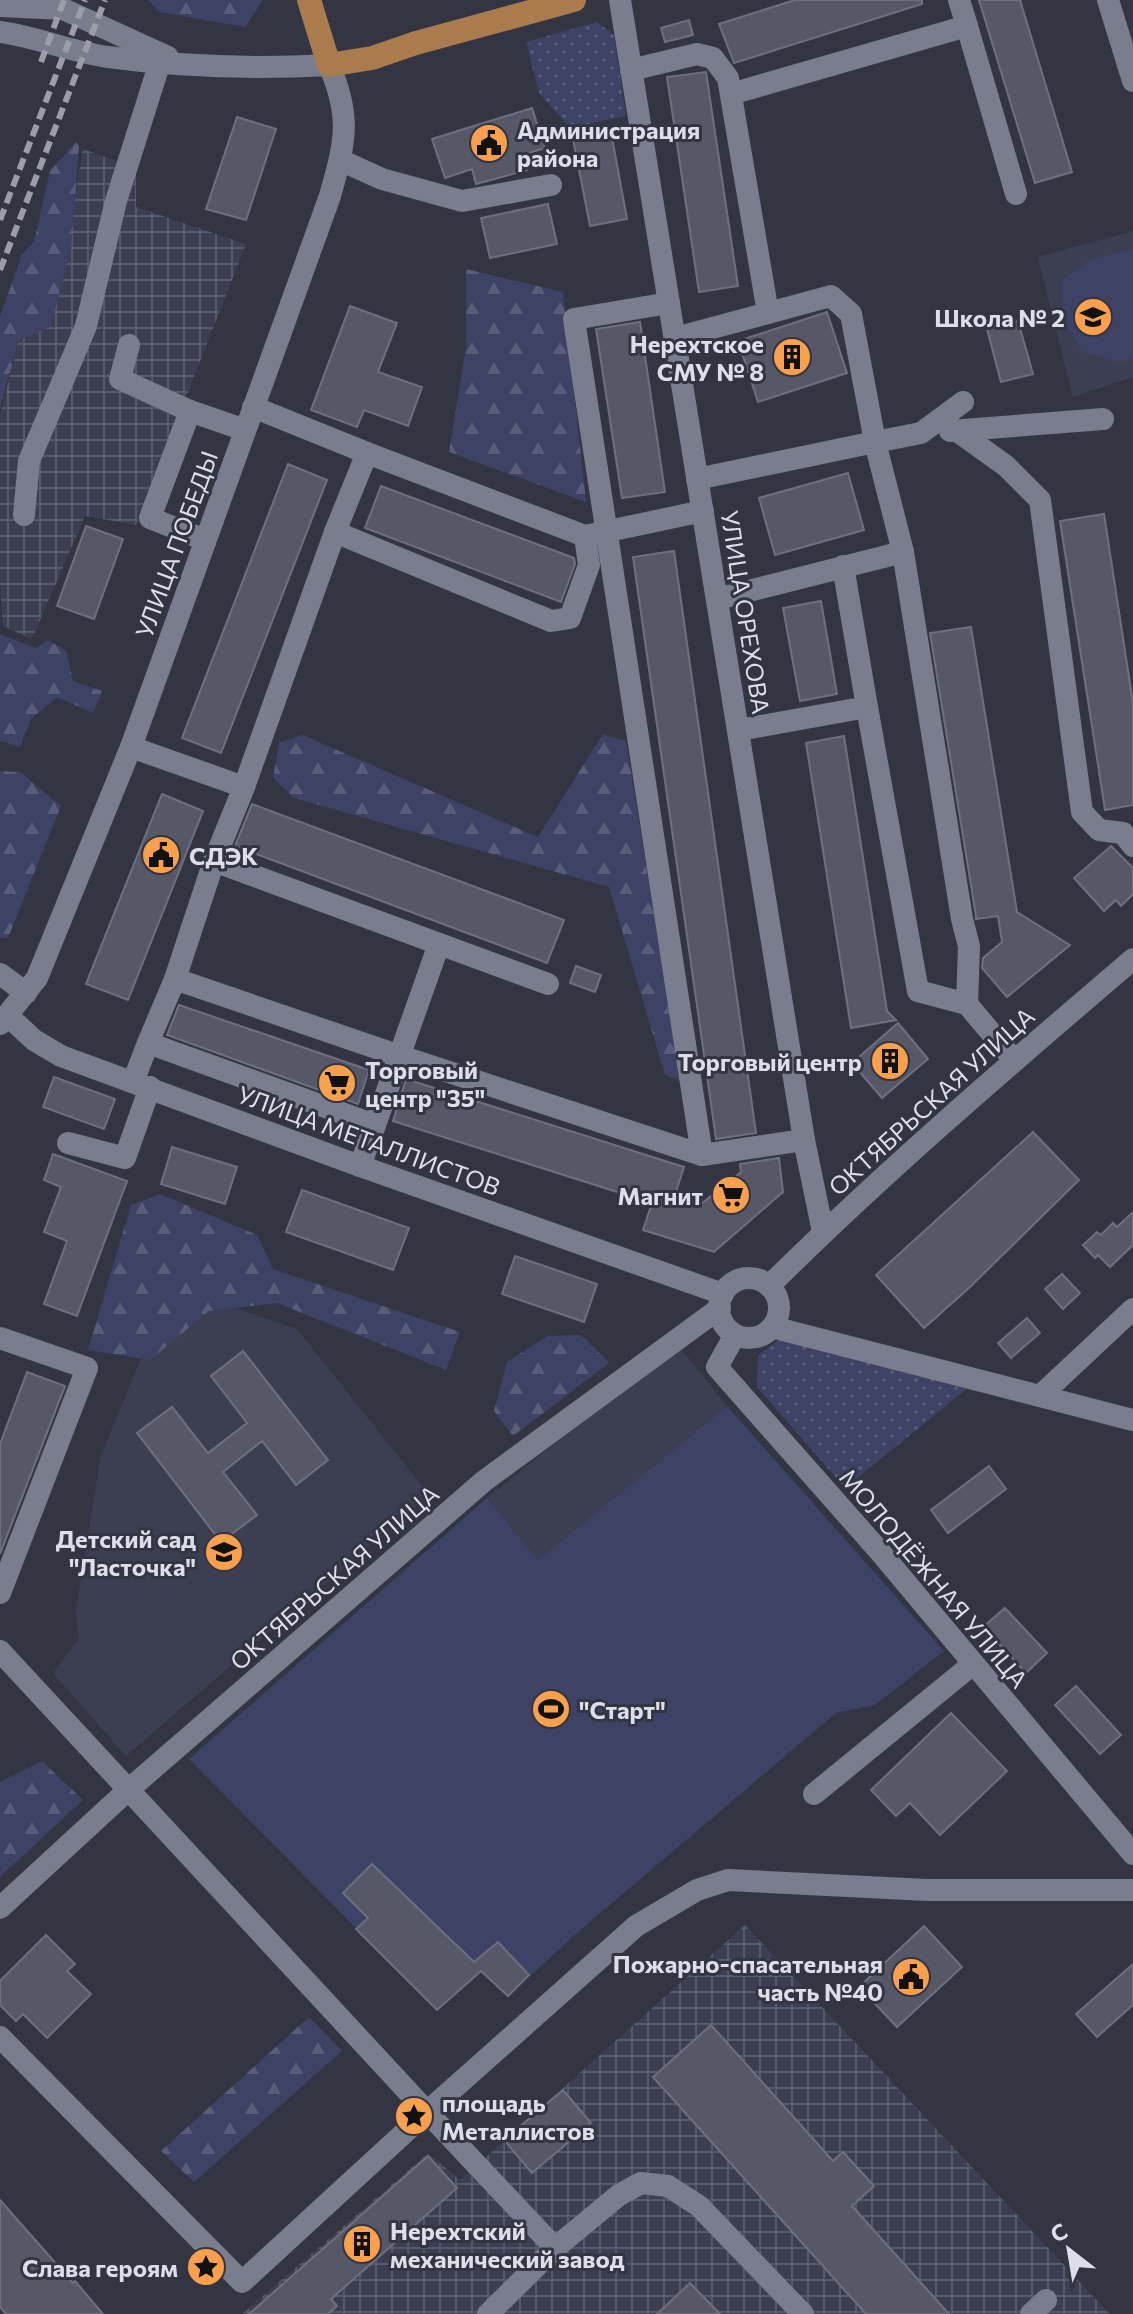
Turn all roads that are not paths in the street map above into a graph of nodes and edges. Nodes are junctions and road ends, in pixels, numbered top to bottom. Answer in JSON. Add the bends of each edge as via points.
{"nodes":[{"id":1,"x":309,"y":0,"type":"edge"},
{"id":2,"x":620,"y":0,"type":"edge"},
{"id":3,"x":959,"y":0,"type":"edge"},
{"id":4,"x":1108,"y":0,"type":"edge"},
{"id":5,"x":565,"y":1,"type":"edge"},
{"id":6,"x":0,"y":6,"type":"edge"},
{"id":7,"x":967,"y":26,"type":"junction"},
{"id":8,"x":0,"y":32,"type":"edge"},
{"id":9,"x":160,"y":62,"type":"junction"},
{"id":10,"x":187,"y":65,"type":"junction"},
{"id":11,"x":329,"y":65,"type":"junction"},
{"id":12,"x":631,"y":70,"type":"junction"},
{"id":13,"x":1133,"y":81,"type":"edge"},
{"id":14,"x":731,"y":94,"type":"junction"},
{"id":15,"x":340,"y":160,"type":"junction"},
{"id":16,"x":551,"y":185,"type":"dead end"},
{"id":17,"x":1016,"y":194,"type":"dead end"},
{"id":18,"x":669,"y":303,"type":"junction"},
{"id":19,"x":768,"y":313,"type":"junction"},
{"id":20,"x":675,"y":338,"type":"junction"},
{"id":21,"x":129,"y":345,"type":"dead end"},
{"id":22,"x":963,"y":402,"type":"dead end"},
{"id":23,"x":253,"y":407,"type":"junction"},
{"id":24,"x":190,"y":411,"type":"junction"},
{"id":25,"x":1103,"y":419,"type":"dead end"},
{"id":26,"x":245,"y":430,"type":"junction"},
{"id":27,"x":956,"y":430,"type":"junction"},
{"id":28,"x":921,"y":433,"type":"junction"},
{"id":29,"x":875,"y":442,"type":"junction"},
{"id":30,"x":367,"y":453,"type":"junction"},
{"id":31,"x":697,"y":479,"type":"junction"},
{"id":32,"x":703,"y":511,"type":"junction"},
{"id":33,"x":24,"y":515,"type":"dead end"},
{"id":34,"x":335,"y":532,"type":"junction"},
{"id":35,"x":596,"y":534,"type":"junction"},
{"id":36,"x":205,"y":540,"type":"junction"},
{"id":37,"x":903,"y":552,"type":"junction"},
{"id":38,"x":843,"y":566,"type":"junction"},
{"id":39,"x":717,"y":599,"type":"junction"},
{"id":40,"x":867,"y":707,"type":"junction"},
{"id":41,"x":739,"y":730,"type":"junction"},
{"id":42,"x":131,"y":747,"type":"junction"},
{"id":43,"x":244,"y":787,"type":"junction"},
{"id":44,"x":1133,"y":846,"type":"edge"},
{"id":45,"x":214,"y":861,"type":"junction"},
{"id":46,"x":439,"y":944,"type":"junction"},
{"id":47,"x":1133,"y":959,"type":"edge"},
{"id":48,"x":0,"y":974,"type":"edge"},
{"id":49,"x":175,"y":979,"type":"junction"},
{"id":50,"x":548,"y":984,"type":"dead end"},
{"id":51,"x":26,"y":993,"type":"junction"},
{"id":52,"x":967,"y":1004,"type":"junction"},
{"id":53,"x":4,"y":1020,"type":"edge"},
{"id":54,"x":148,"y":1043,"type":"junction"},
{"id":55,"x":397,"y":1055,"type":"junction"},
{"id":56,"x":1014,"y":1060,"type":"junction"},
{"id":57,"x":142,"y":1084,"type":"junction"},
{"id":58,"x":375,"y":1125,"type":"junction"},
{"id":59,"x":804,"y":1140,"type":"junction"},
{"id":60,"x":68,"y":1143,"type":"dead end"},
{"id":61,"x":702,"y":1155,"type":"junction"},
{"id":62,"x":360,"y":1166,"type":"junction"},
{"id":63,"x":823,"y":1232,"type":"junction"},
{"id":64,"x":769,"y":1286,"type":"junction"},
{"id":65,"x":721,"y":1301,"type":"junction"},
{"id":66,"x":1133,"y":1309,"type":"edge"},
{"id":67,"x":772,"y":1327,"type":"junction"},
{"id":68,"x":735,"y":1335,"type":"junction"},
{"id":69,"x":0,"y":1338,"type":"edge"},
{"id":70,"x":1040,"y":1396,"type":"junction"},
{"id":71,"x":1133,"y":1420,"type":"edge"},
{"id":72,"x":0,"y":1593,"type":"edge"},
{"id":73,"x":0,"y":1651,"type":"edge"},
{"id":74,"x":973,"y":1664,"type":"junction"},
{"id":75,"x":127,"y":1791,"type":"junction"},
{"id":76,"x":814,"y":1794,"type":"dead end"},
{"id":77,"x":1133,"y":1854,"type":"edge"},
{"id":78,"x":1133,"y":1890,"type":"edge"},
{"id":79,"x":0,"y":1908,"type":"edge"},
{"id":80,"x":0,"y":2037,"type":"edge"},
{"id":81,"x":427,"y":2112,"type":"junction"},
{"id":82,"x":555,"y":2248,"type":"junction"},
{"id":83,"x":488,"y":2314,"type":"edge"},
{"id":84,"x":803,"y":2314,"type":"edge"}],
"edges":[{"from":1,"to":11,"type":"main road"},
{"from":2,"to":12,"type":"street","name":"УЛИЦА ОРЕХОВА"},
{"from":3,"to":7,"type":"street"},
{"from":4,"to":13,"type":"street"},
{"from":5,"to":11,"type":"main road","via":[[372,58]]},
{"from":6,"to":10,"type":"street","via":[[63,9]]},
{"from":7,"to":14,"type":"street"},
{"from":7,"to":17,"type":"street"},
{"from":8,"to":9,"type":"street","via":[[104,57]]},
{"from":9,"to":10,"type":"street"},
{"from":9,"to":33,"type":"street","via":[[116,201],[86,326],[29,461]]},
{"from":10,"to":11,"type":"street"},
{"from":11,"to":15,"type":"street","name":"УЛИЦА ПОБЕДЫ","via":[[346,117]]},
{"from":12,"to":14,"type":"street","via":[[697,54],[713,58],[728,78]]},
{"from":12,"to":18,"type":"street","name":"УЛИЦА ОРЕХОВА"},
{"from":14,"to":19,"type":"street"},
{"from":15,"to":16,"type":"street","via":[[382,179],[462,201]]},
{"from":15,"to":23,"type":"street","name":"УЛИЦА ПОБЕДЫ"},
{"from":18,"to":20,"type":"street","name":"УЛИЦА ОРЕХОВА"},
{"from":18,"to":35,"type":"street","via":[[574,319]]},
{"from":19,"to":20,"type":"street"},
{"from":19,"to":29,"type":"street","via":[[831,296],[851,314]]},
{"from":20,"to":31,"type":"street","name":"УЛИЦА ОРЕХОВА"},
{"from":21,"to":24,"type":"street","via":[[120,379]]},
{"from":22,"to":28,"type":"street"},
{"from":23,"to":26,"type":"street","name":"УЛИЦА ПОБЕДЫ"},
{"from":23,"to":30,"type":"street"},
{"from":24,"to":26,"type":"street"},
{"from":24,"to":36,"type":"street","via":[[150,518]]},
{"from":25,"to":27,"type":"street"},
{"from":26,"to":36,"type":"street","name":"УЛИЦА ПОБЕДЫ"},
{"from":27,"to":28,"type":"street"},
{"from":27,"to":44,"type":"street","via":[[1006,466],[1040,500],[1082,812],[1099,830],[1123,833]]},
{"from":28,"to":29,"type":"street"},
{"from":29,"to":31,"type":"street"},
{"from":29,"to":37,"type":"street"},
{"from":30,"to":34,"type":"street"},
{"from":30,"to":35,"type":"street"},
{"from":31,"to":32,"type":"street","name":"УЛИЦА ОРЕХОВА"},
{"from":32,"to":35,"type":"street"},
{"from":32,"to":39,"type":"street","name":"УЛИЦА ОРЕХОВА"},
{"from":34,"to":35,"type":"street","via":[[551,621],[570,618]]},
{"from":34,"to":43,"type":"street"},
{"from":35,"to":61,"type":"street"},
{"from":36,"to":42,"type":"street","name":"УЛИЦА ПОБЕДЫ"},
{"from":37,"to":38,"type":"street"},
{"from":37,"to":52,"type":"street","via":[[969,946]]},
{"from":38,"to":39,"type":"street"},
{"from":38,"to":40,"type":"street"},
{"from":39,"to":41,"type":"street","name":"УЛИЦА ОРЕХОВА"},
{"from":40,"to":41,"type":"street"},
{"from":40,"to":52,"type":"street","via":[[918,991]]},
{"from":41,"to":59,"type":"street","name":"УЛИЦА ОРЕХОВА"},
{"from":42,"to":43,"type":"street"},
{"from":42,"to":51,"type":"street","name":"УЛИЦА ПОБЕДЫ","via":[[37,978]]},
{"from":43,"to":45,"type":"street"},
{"from":45,"to":46,"type":"street"},
{"from":45,"to":49,"type":"street"},
{"from":46,"to":50,"type":"street"},
{"from":46,"to":55,"type":"street"},
{"from":47,"to":56,"type":"street","name":"ОКТЯБРЬСКАЯ УЛИЦА"},
{"from":48,"to":51,"type":"street"},
{"from":49,"to":54,"type":"street"},
{"from":49,"to":55,"type":"street"},
{"from":51,"to":53,"type":"street","name":"УЛИЦА ПОБЕДЫ"},
{"from":52,"to":56,"type":"street"},
{"from":53,"to":57,"type":"street","name":"УЛИЦА МЕТАЛЛИСТОВ","via":[[61,1056]]},
{"from":54,"to":57,"type":"street"},
{"from":54,"to":58,"type":"street"},
{"from":55,"to":58,"type":"street"},
{"from":55,"to":61,"type":"street"},
{"from":56,"to":63,"type":"street","name":"ОКТЯБРЬСКАЯ УЛИЦА"},
{"from":57,"to":60,"type":"street","via":[[125,1158]]},
{"from":57,"to":62,"type":"street","name":"УЛИЦА МЕТАЛЛИСТОВ"},
{"from":58,"to":62,"type":"street"},
{"from":59,"to":61,"type":"street"},
{"from":59,"to":63,"type":"street","name":"УЛИЦА ОРЕХОВА"},
{"from":62,"to":65,"type":"street","name":"УЛИЦА МЕТАЛЛИСТОВ"},
{"from":63,"to":64,"type":"street","name":"ОКТЯБРЬСКАЯ УЛИЦА"},
{"from":64,"to":65,"type":"street","via":[[744,1279],[728,1287]]},
{"from":64,"to":67,"type":"street","via":[[779,1310]]},
{"from":65,"to":68,"type":"street","via":[[723,1323]]},
{"from":65,"to":75,"type":"street","name":"ОКТЯБРЬСКАЯ УЛИЦА","via":[[484,1481]]},
{"from":66,"to":70,"type":"street"},
{"from":67,"to":68,"type":"street","via":[[755,1337]]},
{"from":67,"to":70,"type":"street"},
{"from":68,"to":74,"type":"street","name":"МОЛОДЁЖНАЯ УЛИЦА","via":[[717,1367]]},
{"from":69,"to":72,"type":"street","via":[[87,1368]]},
{"from":70,"to":71,"type":"street"},
{"from":73,"to":75,"type":"street"},
{"from":74,"to":76,"type":"street"},
{"from":74,"to":77,"type":"street","name":"МОЛОДЁЖНАЯ УЛИЦА"},
{"from":75,"to":79,"type":"street","name":"ОКТЯБРЬСКАЯ УЛИЦА"},
{"from":75,"to":81,"type":"street"},
{"from":78,"to":81,"type":"street","via":[[927,1890],[728,1880],[697,1890],[636,1926]]},
{"from":80,"to":81,"type":"street","via":[[242,2282]]},
{"from":81,"to":82,"type":"street"},
{"from":82,"to":83,"type":"street"},
{"from":82,"to":84,"type":"street","via":[[619,2195],[641,2183],[668,2186],[699,2206]]}]}
